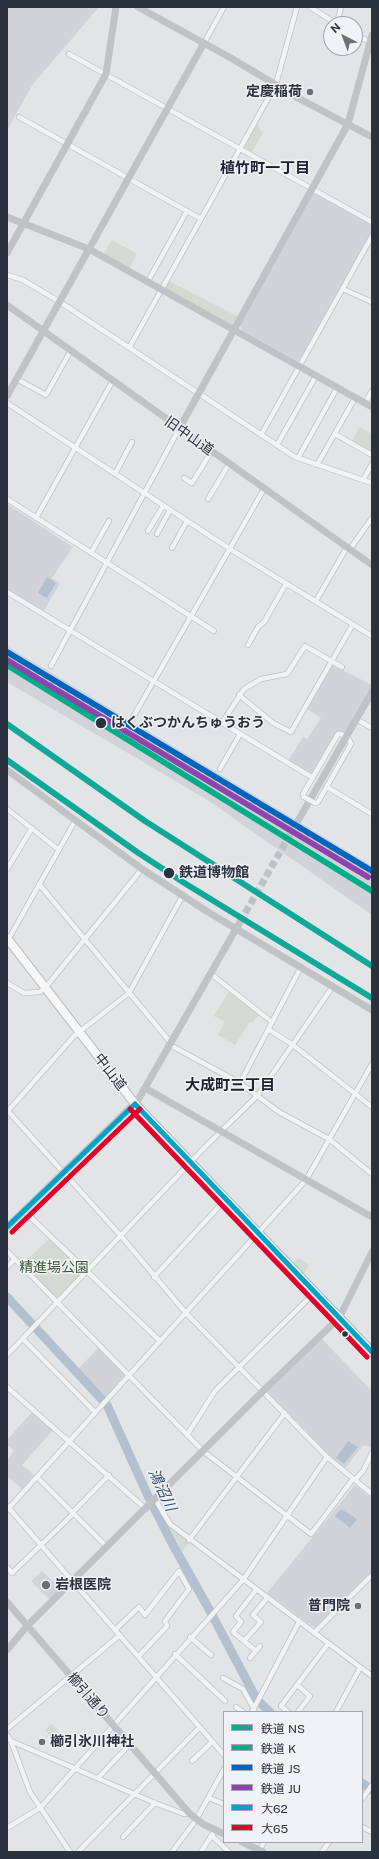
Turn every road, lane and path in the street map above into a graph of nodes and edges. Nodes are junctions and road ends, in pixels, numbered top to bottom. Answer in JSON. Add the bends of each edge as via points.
{"nodes":[{"id":1,"x":116,"y":7,"type":"edge"},
{"id":2,"x":138,"y":7,"type":"edge"},
{"id":3,"x":224,"y":7,"type":"edge"},
{"id":4,"x":298,"y":7,"type":"edge"},
{"id":5,"x":310,"y":7,"type":"edge"},
{"id":6,"x":324,"y":16,"type":"edge"},
{"id":7,"x":371,"y":40,"type":"edge"},
{"id":8,"x":204,"y":43,"type":"junction"},
{"id":9,"x":69,"y":54,"type":"dead end"},
{"id":10,"x":106,"y":74,"type":"junction"},
{"id":11,"x":276,"y":84,"type":"junction"},
{"id":12,"x":168,"y":109,"type":"junction"},
{"id":13,"x":19,"y":117,"type":"dead end"},
{"id":14,"x":348,"y":124,"type":"junction"},
{"id":15,"x":372,"y":137,"type":"edge"},
{"id":16,"x":67,"y":144,"type":"junction"},
{"id":17,"x":240,"y":149,"type":"junction"},
{"id":18,"x":130,"y":179,"type":"junction"},
{"id":19,"x":312,"y":189,"type":"junction"},
{"id":20,"x":187,"y":211,"type":"junction"},
{"id":21,"x":7,"y":217,"type":"edge"},
{"id":22,"x":201,"y":219,"type":"junction"},
{"id":23,"x":372,"y":222,"type":"edge"},
{"id":24,"x":22,"y":224,"type":"junction"},
{"id":25,"x":372,"y":236,"type":"edge"},
{"id":26,"x":89,"y":248,"type":"junction"},
{"id":27,"x":7,"y":253,"type":"edge"},
{"id":28,"x":7,"y":274,"type":"edge"},
{"id":29,"x":148,"y":281,"type":"junction"},
{"id":30,"x":162,"y":290,"type":"junction"},
{"id":31,"x":343,"y":290,"type":"junction"},
{"id":32,"x":60,"y":302,"type":"junction"},
{"id":33,"x":372,"y":302,"type":"edge"},
{"id":34,"x":7,"y":305,"type":"edge"},
{"id":35,"x":234,"y":330,"type":"junction"},
{"id":36,"x":43,"y":332,"type":"junction"},
{"id":37,"x":129,"y":348,"type":"junction"},
{"id":38,"x":70,"y":352,"type":"junction"},
{"id":39,"x":299,"y":366,"type":"junction"},
{"id":40,"x":316,"y":376,"type":"junction"},
{"id":41,"x":17,"y":379,"type":"junction"},
{"id":42,"x":112,"y":382,"type":"junction"},
{"id":43,"x":337,"y":388,"type":"junction"},
{"id":44,"x":372,"y":392,"type":"edge"},
{"id":45,"x":198,"y":394,"type":"junction"},
{"id":46,"x":7,"y":396,"type":"edge"},
{"id":47,"x":355,"y":398,"type":"junction"},
{"id":48,"x":7,"y":403,"type":"edge"},
{"id":49,"x":369,"y":405,"type":"edge"},
{"id":50,"x":180,"y":430,"type":"junction"},
{"id":51,"x":335,"y":434,"type":"junction"},
{"id":52,"x":261,"y":435,"type":"junction"},
{"id":53,"x":132,"y":442,"type":"dead end"},
{"id":54,"x":277,"y":445,"type":"junction"},
{"id":55,"x":75,"y":447,"type":"junction"},
{"id":56,"x":211,"y":452,"type":"junction"},
{"id":57,"x":372,"y":455,"type":"edge"},
{"id":58,"x":298,"y":458,"type":"junction"},
{"id":59,"x":229,"y":464,"type":"junction"},
{"id":60,"x":372,"y":464,"type":"edge"},
{"id":61,"x":317,"y":465,"type":"junction"},
{"id":62,"x":115,"y":474,"type":"junction"},
{"id":63,"x":184,"y":478,"type":"dead end"},
{"id":64,"x":363,"y":480,"type":"junction"},
{"id":65,"x":372,"y":483,"type":"edge"},
{"id":66,"x":264,"y":489,"type":"junction"},
{"id":67,"x":145,"y":494,"type":"junction"},
{"id":68,"x":7,"y":499,"type":"edge"},
{"id":69,"x":208,"y":499,"type":"dead end"},
{"id":70,"x":163,"y":506,"type":"junction"},
{"id":71,"x":170,"y":510,"type":"junction"},
{"id":72,"x":36,"y":518,"type":"junction"},
{"id":73,"x":372,"y":518,"type":"edge"},
{"id":74,"x":109,"y":521,"type":"dead end"},
{"id":75,"x":187,"y":521,"type":"junction"},
{"id":76,"x":148,"y":531,"type":"dead end"},
{"id":77,"x":157,"y":534,"type":"dead end"},
{"id":78,"x":172,"y":548,"type":"dead end"},
{"id":79,"x":348,"y":548,"type":"junction"},
{"id":80,"x":230,"y":549,"type":"junction"},
{"id":81,"x":90,"y":553,"type":"junction"},
{"id":82,"x":107,"y":563,"type":"junction"},
{"id":83,"x":372,"y":565,"type":"edge"},
{"id":84,"x":286,"y":584,"type":"junction"},
{"id":85,"x":7,"y":592,"type":"edge"},
{"id":86,"x":316,"y":601,"type":"junction"},
{"id":87,"x":190,"y":617,"type":"junction"},
{"id":88,"x":353,"y":624,"type":"junction"},
{"id":89,"x":70,"y":631,"type":"junction"},
{"id":90,"x":214,"y":631,"type":"dead end"},
{"id":91,"x":372,"y":636,"type":"edge"},
{"id":92,"x":248,"y":645,"type":"dead end"},
{"id":93,"x":331,"y":661,"type":"junction"},
{"id":94,"x":51,"y":666,"type":"dead end"},
{"id":95,"x":342,"y":667,"type":"dead end"},
{"id":96,"x":154,"y":681,"type":"junction"},
{"id":97,"x":372,"y":692,"type":"edge"},
{"id":98,"x":239,"y":695,"type":"junction"},
{"id":99,"x":132,"y":719,"type":"dead end"},
{"id":100,"x":356,"y":719,"type":"junction"},
{"id":101,"x":222,"y":723,"type":"junction"},
{"id":102,"x":372,"y":728,"type":"edge"},
{"id":103,"x":240,"y":734,"type":"junction"},
{"id":104,"x":346,"y":737,"type":"junction"},
{"id":105,"x":220,"y":769,"type":"dead end"},
{"id":106,"x":7,"y":770,"type":"edge"},
{"id":107,"x":313,"y":778,"type":"junction"},
{"id":108,"x":327,"y":787,"type":"junction"},
{"id":109,"x":7,"y":809,"type":"edge"},
{"id":110,"x":372,"y":814,"type":"edge"},
{"id":111,"x":299,"y":819,"type":"tunnel mouth"},
{"id":112,"x":75,"y":821,"type":"junction"},
{"id":113,"x":32,"y":828,"type":"junction"},
{"id":114,"x":59,"y":850,"type":"junction"},
{"id":115,"x":7,"y":869,"type":"edge"},
{"id":116,"x":142,"y":869,"type":"junction"},
{"id":117,"x":39,"y":884,"type":"junction"},
{"id":118,"x":183,"y":895,"type":"junction"},
{"id":119,"x":240,"y":922,"type":"tunnel mouth"},
{"id":120,"x":236,"y":930,"type":"junction"},
{"id":121,"x":7,"y":940,"type":"edge"},
{"id":122,"x":85,"y":940,"type":"junction"},
{"id":123,"x":301,"y":967,"type":"junction"},
{"id":124,"x":211,"y":974,"type":"junction"},
{"id":125,"x":7,"y":983,"type":"edge"},
{"id":126,"x":333,"y":986,"type":"junction"},
{"id":127,"x":45,"y":988,"type":"junction"},
{"id":128,"x":129,"y":993,"type":"junction"},
{"id":129,"x":372,"y":1010,"type":"edge"},
{"id":130,"x":272,"y":1022,"type":"junction"},
{"id":131,"x":268,"y":1029,"type":"junction"},
{"id":132,"x":79,"y":1032,"type":"junction"},
{"id":133,"x":171,"y":1044,"type":"junction"},
{"id":134,"x":292,"y":1045,"type":"junction"},
{"id":135,"x":372,"y":1064,"type":"edge"},
{"id":136,"x":240,"y":1082,"type":"junction"},
{"id":137,"x":145,"y":1088,"type":"junction"},
{"id":138,"x":354,"y":1093,"type":"junction"},
{"id":139,"x":258,"y":1095,"type":"junction"},
{"id":140,"x":135,"y":1104,"type":"junction"},
{"id":141,"x":372,"y":1107,"type":"edge"},
{"id":142,"x":7,"y":1111,"type":"edge"},
{"id":143,"x":222,"y":1131,"type":"junction"},
{"id":144,"x":329,"y":1139,"type":"junction"},
{"id":145,"x":190,"y":1163,"type":"junction"},
{"id":146,"x":63,"y":1173,"type":"junction"},
{"id":147,"x":372,"y":1174,"type":"edge"},
{"id":148,"x":306,"y":1180,"type":"junction"},
{"id":149,"x":225,"y":1200,"type":"junction"},
{"id":150,"x":24,"y":1211,"type":"junction"},
{"id":151,"x":372,"y":1217,"type":"edge"},
{"id":152,"x":7,"y":1227,"type":"edge"},
{"id":153,"x":257,"y":1233,"type":"junction"},
{"id":154,"x":121,"y":1236,"type":"junction"},
{"id":155,"x":7,"y":1251,"type":"edge"},
{"id":156,"x":372,"y":1252,"type":"edge"},
{"id":157,"x":15,"y":1259,"type":"junction"},
{"id":158,"x":7,"y":1267,"type":"edge"},
{"id":159,"x":87,"y":1271,"type":"junction"},
{"id":160,"x":154,"y":1277,"type":"junction"},
{"id":161,"x":314,"y":1293,"type":"junction"},
{"id":162,"x":57,"y":1302,"type":"junction"},
{"id":163,"x":185,"y":1312,"type":"junction"},
{"id":164,"x":339,"y":1318,"type":"junction"},
{"id":165,"x":23,"y":1339,"type":"junction"},
{"id":166,"x":159,"y":1340,"type":"junction"},
{"id":167,"x":372,"y":1352,"type":"edge"},
{"id":168,"x":7,"y":1355,"type":"edge"},
{"id":169,"x":238,"y":1368,"type":"junction"},
{"id":170,"x":128,"y":1375,"type":"junction"},
{"id":171,"x":7,"y":1387,"type":"edge"},
{"id":172,"x":263,"y":1391,"type":"junction"},
{"id":173,"x":95,"y":1412,"type":"junction"},
{"id":174,"x":285,"y":1413,"type":"junction"},
{"id":175,"x":187,"y":1435,"type":"junction"},
{"id":176,"x":69,"y":1442,"type":"junction"},
{"id":177,"x":203,"y":1451,"type":"junction"},
{"id":178,"x":372,"y":1453,"type":"edge"},
{"id":179,"x":327,"y":1457,"type":"junction"},
{"id":180,"x":109,"y":1475,"type":"junction"},
{"id":181,"x":236,"y":1476,"type":"junction"},
{"id":182,"x":37,"y":1477,"type":"junction"},
{"id":183,"x":354,"y":1479,"type":"junction"},
{"id":184,"x":372,"y":1494,"type":"edge"},
{"id":185,"x":151,"y":1504,"type":"junction"},
{"id":186,"x":8,"y":1508,"type":"edge"},
{"id":187,"x":72,"y":1514,"type":"junction"},
{"id":188,"x":287,"y":1515,"type":"junction"},
{"id":189,"x":189,"y":1540,"type":"junction"},
{"id":190,"x":41,"y":1545,"type":"junction"},
{"id":191,"x":107,"y":1547,"type":"junction"},
{"id":192,"x":7,"y":1567,"type":"edge"},
{"id":193,"x":372,"y":1575,"type":"edge"},
{"id":194,"x":243,"y":1580,"type":"junction"},
{"id":195,"x":73,"y":1581,"type":"junction"},
{"id":196,"x":256,"y":1590,"type":"junction"},
{"id":197,"x":267,"y":1598,"type":"junction"},
{"id":198,"x":7,"y":1602,"type":"edge"},
{"id":199,"x":299,"y":1622,"type":"junction"},
{"id":200,"x":27,"y":1626,"type":"junction"},
{"id":201,"x":115,"y":1630,"type":"junction"},
{"id":202,"x":314,"y":1633,"type":"junction"},
{"id":203,"x":120,"y":1635,"type":"junction"},
{"id":204,"x":190,"y":1637,"type":"junction"},
{"id":205,"x":244,"y":1641,"type":"junction"},
{"id":206,"x":328,"y":1644,"type":"junction"},
{"id":207,"x":260,"y":1646,"type":"dead end"},
{"id":208,"x":7,"y":1650,"type":"edge"},
{"id":209,"x":256,"y":1651,"type":"junction"},
{"id":210,"x":175,"y":1654,"type":"junction"},
{"id":211,"x":211,"y":1655,"type":"dead end"},
{"id":212,"x":139,"y":1656,"type":"junction"},
{"id":213,"x":250,"y":1658,"type":"dead end"},
{"id":214,"x":360,"y":1668,"type":"junction"},
{"id":215,"x":71,"y":1676,"type":"junction"},
{"id":216,"x":372,"y":1676,"type":"edge"},
{"id":217,"x":155,"y":1677,"type":"junction"},
{"id":218,"x":223,"y":1678,"type":"dead end"},
{"id":219,"x":297,"y":1685,"type":"junction"},
{"id":220,"x":225,"y":1701,"type":"dead end"},
{"id":221,"x":236,"y":1707,"type":"dead end"},
{"id":222,"x":254,"y":1708,"type":"edge"},
{"id":223,"x":241,"y":1711,"type":"edge"},
{"id":224,"x":287,"y":1711,"type":"edge"},
{"id":225,"x":299,"y":1711,"type":"edge"},
{"id":226,"x":337,"y":1711,"type":"edge"},
{"id":227,"x":114,"y":1725,"type":"junction"},
{"id":228,"x":200,"y":1727,"type":"junction"},
{"id":229,"x":7,"y":1730,"type":"edge"},
{"id":230,"x":7,"y":1735,"type":"edge"},
{"id":231,"x":11,"y":1741,"type":"junction"},
{"id":232,"x":212,"y":1742,"type":"junction"},
{"id":233,"x":130,"y":1744,"type":"junction"},
{"id":234,"x":223,"y":1755,"type":"edge"},
{"id":235,"x":192,"y":1761,"type":"dead end"},
{"id":236,"x":76,"y":1769,"type":"junction"},
{"id":237,"x":223,"y":1771,"type":"edge"},
{"id":238,"x":155,"y":1773,"type":"junction"},
{"id":239,"x":98,"y":1778,"type":"junction"},
{"id":240,"x":372,"y":1785,"type":"edge"},
{"id":241,"x":134,"y":1794,"type":"junction"},
{"id":242,"x":363,"y":1797,"type":"edge"},
{"id":243,"x":209,"y":1798,"type":"junction"},
{"id":244,"x":155,"y":1803,"type":"junction"},
{"id":245,"x":223,"y":1804,"type":"edge"},
{"id":246,"x":40,"y":1808,"type":"junction"},
{"id":247,"x":190,"y":1814,"type":"junction"},
{"id":248,"x":196,"y":1820,"type":"junction"},
{"id":249,"x":7,"y":1828,"type":"edge"},
{"id":250,"x":363,"y":1828,"type":"edge"},
{"id":251,"x":372,"y":1832,"type":"edge"},
{"id":252,"x":214,"y":1833,"type":"junction"},
{"id":253,"x":223,"y":1834,"type":"edge"},
{"id":254,"x":123,"y":1837,"type":"dead end"},
{"id":255,"x":244,"y":1843,"type":"edge"},
{"id":256,"x":328,"y":1843,"type":"edge"},
{"id":257,"x":260,"y":1851,"type":"edge"},
{"id":258,"x":70,"y":1852,"type":"edge"},
{"id":259,"x":78,"y":1852,"type":"edge"},
{"id":260,"x":172,"y":1852,"type":"edge"},
{"id":261,"x":201,"y":1852,"type":"edge"},
{"id":262,"x":229,"y":1852,"type":"edge"},
{"id":263,"x":322,"y":1852,"type":"edge"}],
"edges":[{"from":1,"to":10,"type":"street"},
{"from":2,"to":8,"type":"street"},
{"from":3,"to":8,"type":"street"},
{"from":4,"to":11,"type":"street"},
{"from":5,"to":6,"type":"street"},
{"from":7,"to":14,"type":"street"},
{"from":8,"to":11,"type":"street"},
{"from":8,"to":12,"type":"street"},
{"from":9,"to":10,"type":"street"},
{"from":10,"to":12,"type":"street"},
{"from":10,"to":16,"type":"street"},
{"from":11,"to":14,"type":"street"},
{"from":11,"to":17,"type":"street"},
{"from":12,"to":17,"type":"street"},
{"from":12,"to":18,"type":"street"},
{"from":13,"to":16,"type":"street"},
{"from":14,"to":15,"type":"street"},
{"from":14,"to":19,"type":"street"},
{"from":16,"to":18,"type":"street"},
{"from":16,"to":24,"type":"street"},
{"from":17,"to":19,"type":"street"},
{"from":17,"to":22,"type":"street"},
{"from":18,"to":20,"type":"street"},
{"from":18,"to":26,"type":"street"},
{"from":19,"to":23,"type":"street"},
{"from":19,"to":35,"type":"street"},
{"from":20,"to":22,"type":"street"},
{"from":20,"to":29,"type":"street"},
{"from":21,"to":24,"type":"street"},
{"from":22,"to":30,"type":"street"},
{"from":24,"to":26,"type":"street"},
{"from":24,"to":27,"type":"street"},
{"from":25,"to":31,"type":"street"},
{"from":26,"to":29,"type":"street"},
{"from":26,"to":32,"type":"street"},
{"from":28,"to":32,"type":"street","via":[[23,280]]},
{"from":29,"to":30,"type":"street"},
{"from":30,"to":35,"type":"street"},
{"from":30,"to":37,"type":"street"},
{"from":31,"to":33,"type":"street"},
{"from":31,"to":39,"type":"street"},
{"from":32,"to":36,"type":"street"},
{"from":32,"to":37,"type":"street"},
{"from":34,"to":36,"type":"street","name":"旧中山道"},
{"from":35,"to":39,"type":"street"},
{"from":35,"to":45,"type":"street"},
{"from":36,"to":38,"type":"street","name":"旧中山道"},
{"from":36,"to":41,"type":"street"},
{"from":37,"to":45,"type":"street"},
{"from":38,"to":41,"type":"street","via":[[46,395]]},
{"from":38,"to":42,"type":"street","name":"旧中山道"},
{"from":39,"to":40,"type":"street"},
{"from":39,"to":52,"type":"street"},
{"from":40,"to":43,"type":"street"},
{"from":40,"to":54,"type":"street"},
{"from":41,"to":46,"type":"street"},
{"from":42,"to":50,"type":"street","name":"旧中山道"},
{"from":42,"to":55,"type":"street"},
{"from":43,"to":47,"type":"street"},
{"from":43,"to":58,"type":"street"},
{"from":44,"to":49,"type":"street"},
{"from":45,"to":50,"type":"street"},
{"from":45,"to":52,"type":"street"},
{"from":47,"to":49,"type":"street"},
{"from":47,"to":51,"type":"street"},
{"from":48,"to":55,"type":"street"},
{"from":50,"to":56,"type":"street","name":"旧中山道"},
{"from":50,"to":67,"type":"street"},
{"from":51,"to":57,"type":"street"},
{"from":51,"to":61,"type":"street"},
{"from":52,"to":54,"type":"street"},
{"from":53,"to":62,"type":"street"},
{"from":54,"to":58,"type":"street"},
{"from":55,"to":62,"type":"street"},
{"from":55,"to":72,"type":"street"},
{"from":56,"to":59,"type":"street","name":"旧中山道"},
{"from":56,"to":63,"type":"street","via":[[192,483]]},
{"from":58,"to":61,"type":"street"},
{"from":59,"to":66,"type":"street","name":"旧中山道"},
{"from":59,"to":69,"type":"street"},
{"from":60,"to":64,"type":"street"},
{"from":61,"to":64,"type":"street"},
{"from":62,"to":67,"type":"street"},
{"from":64,"to":65,"type":"street"},
{"from":66,"to":79,"type":"street","name":"旧中山道"},
{"from":66,"to":80,"type":"street"},
{"from":67,"to":70,"type":"street"},
{"from":67,"to":82,"type":"street"},
{"from":68,"to":72,"type":"street"},
{"from":70,"to":71,"type":"street"},
{"from":70,"to":76,"type":"street"},
{"from":71,"to":75,"type":"street"},
{"from":71,"to":77,"type":"street"},
{"from":72,"to":81,"type":"street"},
{"from":73,"to":79,"type":"street"},
{"from":74,"to":81,"type":"street"},
{"from":75,"to":78,"type":"street"},
{"from":75,"to":80,"type":"street"},
{"from":79,"to":83,"type":"street","name":"旧中山道"},
{"from":79,"to":86,"type":"street"},
{"from":80,"to":84,"type":"street"},
{"from":80,"to":87,"type":"street"},
{"from":81,"to":82,"type":"street"},
{"from":82,"to":87,"type":"street"},
{"from":82,"to":89,"type":"street"},
{"from":84,"to":86,"type":"street"},
{"from":84,"to":92,"type":"street"},
{"from":85,"to":89,"type":"street"},
{"from":86,"to":88,"type":"street"},
{"from":87,"to":90,"type":"street"},
{"from":87,"to":96,"type":"street"},
{"from":88,"to":91,"type":"street"},
{"from":88,"to":93,"type":"street"},
{"from":89,"to":94,"type":"street"},
{"from":89,"to":96,"type":"street"},
{"from":93,"to":95,"type":"street"},
{"from":93,"to":98,"type":"street","via":[[306,646],[287,674],[261,678]]},
{"from":93,"to":98,"type":"street","via":[[291,732],[273,723]]},
{"from":96,"to":99,"type":"street"},
{"from":96,"to":101,"type":"street"},
{"from":97,"to":100,"type":"street"},
{"from":98,"to":101,"type":"street"},
{"from":100,"to":102,"type":"street"},
{"from":100,"to":104,"type":"street"},
{"from":101,"to":103,"type":"street"},
{"from":103,"to":105,"type":"street"},
{"from":103,"to":107,"type":"street"},
{"from":104,"to":107,"type":"street","via":[[338,734]]},
{"from":104,"to":108,"type":"street","via":[[351,744]]},
{"from":104,"to":111,"type":"street"},
{"from":106,"to":112,"type":"street"},
{"from":107,"to":108,"type":"street","bridge":true,"via":[[303,794],[304,797],[318,802]]},
{"from":108,"to":110,"type":"street"},
{"from":109,"to":113,"type":"street"},
{"from":112,"to":114,"type":"street"},
{"from":112,"to":116,"type":"street"},
{"from":113,"to":114,"type":"street"},
{"from":113,"to":115,"type":"street"},
{"from":114,"to":117,"type":"street"},
{"from":116,"to":118,"type":"street"},
{"from":116,"to":122,"type":"street"},
{"from":117,"to":121,"type":"street"},
{"from":117,"to":122,"type":"street"},
{"from":118,"to":120,"type":"street"},
{"from":118,"to":128,"type":"street"},
{"from":119,"to":120,"type":"street"},
{"from":120,"to":123,"type":"street"},
{"from":120,"to":124,"type":"street"},
{"from":121,"to":127,"type":"highway","name":"中山道"},
{"from":122,"to":127,"type":"street"},
{"from":122,"to":128,"type":"street"},
{"from":123,"to":126,"type":"street"},
{"from":123,"to":130,"type":"street"},
{"from":124,"to":130,"type":"street"},
{"from":124,"to":133,"type":"street"},
{"from":125,"to":127,"type":"street","via":[[24,993],[40,992]]},
{"from":126,"to":129,"type":"street"},
{"from":126,"to":134,"type":"street"},
{"from":127,"to":132,"type":"highway","name":"中山道"},
{"from":128,"to":132,"type":"street"},
{"from":128,"to":133,"type":"street"},
{"from":130,"to":131,"type":"street"},
{"from":131,"to":134,"type":"street"},
{"from":131,"to":136,"type":"street"},
{"from":132,"to":140,"type":"highway","name":"中山道"},
{"from":132,"to":142,"type":"street"},
{"from":133,"to":136,"type":"street"},
{"from":133,"to":137,"type":"street"},
{"from":134,"to":138,"type":"street"},
{"from":134,"to":139,"type":"street"},
{"from":135,"to":138,"type":"street"},
{"from":136,"to":139,"type":"street"},
{"from":137,"to":140,"type":"street"},
{"from":137,"to":143,"type":"street"},
{"from":138,"to":141,"type":"street"},
{"from":138,"to":144,"type":"street"},
{"from":139,"to":143,"type":"street"},
{"from":139,"to":144,"type":"street","via":[[279,1112]]},
{"from":140,"to":145,"type":"highway","name":"中山道"},
{"from":140,"to":146,"type":"street"},
{"from":142,"to":146,"type":"street"},
{"from":143,"to":145,"type":"street"},
{"from":143,"to":148,"type":"street"},
{"from":144,"to":147,"type":"street"},
{"from":144,"to":148,"type":"street"},
{"from":145,"to":149,"type":"highway","name":"中山道"},
{"from":145,"to":154,"type":"street"},
{"from":146,"to":150,"type":"street"},
{"from":146,"to":154,"type":"street"},
{"from":148,"to":151,"type":"street"},
{"from":148,"to":153,"type":"street"},
{"from":149,"to":153,"type":"highway","name":"中山道"},
{"from":149,"to":160,"type":"street"},
{"from":150,"to":152,"type":"street"},
{"from":150,"to":159,"type":"street"},
{"from":153,"to":161,"type":"highway","name":"中山道"},
{"from":153,"to":163,"type":"street"},
{"from":154,"to":159,"type":"street"},
{"from":154,"to":160,"type":"street"},
{"from":155,"to":157,"type":"street"},
{"from":156,"to":164,"type":"street"},
{"from":157,"to":158,"type":"street"},
{"from":157,"to":162,"type":"street"},
{"from":159,"to":162,"type":"street"},
{"from":159,"to":166,"type":"street"},
{"from":160,"to":163,"type":"street"},
{"from":161,"to":164,"type":"highway","name":"中山道"},
{"from":161,"to":169,"type":"street"},
{"from":162,"to":165,"type":"street"},
{"from":162,"to":170,"type":"street"},
{"from":163,"to":166,"type":"street"},
{"from":163,"to":169,"type":"street"},
{"from":164,"to":167,"type":"highway","name":"中山道"},
{"from":164,"to":172,"type":"street"},
{"from":165,"to":168,"type":"street"},
{"from":165,"to":173,"type":"street"},
{"from":166,"to":170,"type":"street"},
{"from":169,"to":172,"type":"street"},
{"from":169,"to":175,"type":"street","via":[[215,1391]]},
{"from":170,"to":173,"type":"street"},
{"from":170,"to":175,"type":"street"},
{"from":171,"to":176,"type":"street"},
{"from":172,"to":174,"type":"street"},
{"from":172,"to":177,"type":"street"},
{"from":173,"to":176,"type":"street"},
{"from":174,"to":179,"type":"street"},
{"from":174,"to":181,"type":"street"},
{"from":175,"to":177,"type":"street"},
{"from":176,"to":180,"type":"street"},
{"from":176,"to":182,"type":"street"},
{"from":177,"to":181,"type":"street"},
{"from":177,"to":185,"type":"street"},
{"from":178,"to":183,"type":"street","via":[[363,1471]]},
{"from":179,"to":183,"type":"street"},
{"from":179,"to":188,"type":"street"},
{"from":180,"to":185,"type":"street"},
{"from":180,"to":187,"type":"street"},
{"from":181,"to":188,"type":"street"},
{"from":181,"to":189,"type":"street"},
{"from":182,"to":186,"type":"street"},
{"from":182,"to":187,"type":"street"},
{"from":183,"to":184,"type":"street"},
{"from":183,"to":188,"type":"street","via":[[311,1534]]},
{"from":185,"to":189,"type":"street"},
{"from":185,"to":191,"type":"street"},
{"from":186,"to":190,"type":"street"},
{"from":187,"to":190,"type":"street"},
{"from":187,"to":191,"type":"street"},
{"from":188,"to":194,"type":"street"},
{"from":189,"to":194,"type":"street"},
{"from":190,"to":192,"type":"street","via":[[12,1573]]},
{"from":190,"to":195,"type":"street"},
{"from":191,"to":195,"type":"street"},
{"from":193,"to":202,"type":"street"},
{"from":194,"to":196,"type":"street"},
{"from":194,"to":204,"type":"street"},
{"from":195,"to":200,"type":"street"},
{"from":195,"to":201,"type":"street"},
{"from":196,"to":197,"type":"street"},
{"from":196,"to":205,"type":"street","via":[[236,1616],[241,1622],[233,1632]]},
{"from":197,"to":199,"type":"street"},
{"from":197,"to":205,"type":"street","via":[[253,1616],[261,1622]]},
{"from":198,"to":200,"type":"street","name":"櫛引通り"},
{"from":199,"to":202,"type":"street"},
{"from":199,"to":222,"type":"street"},
{"from":200,"to":208,"type":"street"},
{"from":200,"to":215,"type":"street","name":"櫛引通り"},
{"from":201,"to":203,"type":"street"},
{"from":201,"to":212,"type":"street","via":[[139,1607],[145,1615],[179,1571],[189,1589],[165,1621],[166,1626]]},
{"from":202,"to":206,"type":"street"},
{"from":203,"to":212,"type":"street"},
{"from":203,"to":215,"type":"street"},
{"from":204,"to":210,"type":"street"},
{"from":204,"to":211,"type":"street"},
{"from":205,"to":209,"type":"street"},
{"from":206,"to":214,"type":"street"},
{"from":206,"to":219,"type":"street"},
{"from":207,"to":209,"type":"street"},
{"from":209,"to":213,"type":"street"},
{"from":210,"to":217,"type":"street"},
{"from":210,"to":220,"type":"street"},
{"from":212,"to":217,"type":"street"},
{"from":214,"to":216,"type":"street"},
{"from":214,"to":226,"type":"street"},
{"from":215,"to":227,"type":"street","name":"櫛引通り"},
{"from":215,"to":229,"type":"street"},
{"from":217,"to":227,"type":"street"},
{"from":217,"to":228,"type":"street"},
{"from":218,"to":222,"type":"street","via":[[243,1689]]},
{"from":219,"to":224,"type":"street","via":[[281,1706]]},
{"from":219,"to":225,"type":"street","via":[[310,1696]]},
{"from":221,"to":223,"type":"street"},
{"from":227,"to":233,"type":"street","name":"櫛引通り"},
{"from":227,"to":236,"type":"street"},
{"from":228,"to":232,"type":"street"},
{"from":228,"to":238,"type":"street"},
{"from":230,"to":231,"type":"street"},
{"from":231,"to":236,"type":"street"},
{"from":231,"to":246,"type":"street","via":[[30,1792]]},
{"from":232,"to":234,"type":"street"},
{"from":232,"to":235,"type":"street"},
{"from":233,"to":238,"type":"street","name":"櫛引通り"},
{"from":233,"to":239,"type":"street"},
{"from":236,"to":239,"type":"street"},
{"from":236,"to":246,"type":"street"},
{"from":237,"to":243,"type":"street"},
{"from":238,"to":241,"type":"street"},
{"from":238,"to":247,"type":"street","name":"櫛引通り"},
{"from":239,"to":241,"type":"street"},
{"from":240,"to":242,"type":"street"},
{"from":241,"to":244,"type":"street"},
{"from":241,"to":259,"type":"street"},
{"from":243,"to":245,"type":"street"},
{"from":243,"to":248,"type":"street"},
{"from":244,"to":247,"type":"street"},
{"from":244,"to":254,"type":"street"},
{"from":246,"to":249,"type":"street"},
{"from":246,"to":258,"type":"street"},
{"from":247,"to":248,"type":"street","name":"櫛引通り"},
{"from":248,"to":252,"type":"street","name":"櫛引通り"},
{"from":248,"to":260,"type":"street"},
{"from":250,"to":251,"type":"street"},
{"from":252,"to":253,"type":"street","name":"櫛引通り"},
{"from":252,"to":261,"type":"street"},
{"from":252,"to":262,"type":"street"},
{"from":255,"to":257,"type":"street"},
{"from":256,"to":263,"type":"street"}]}
